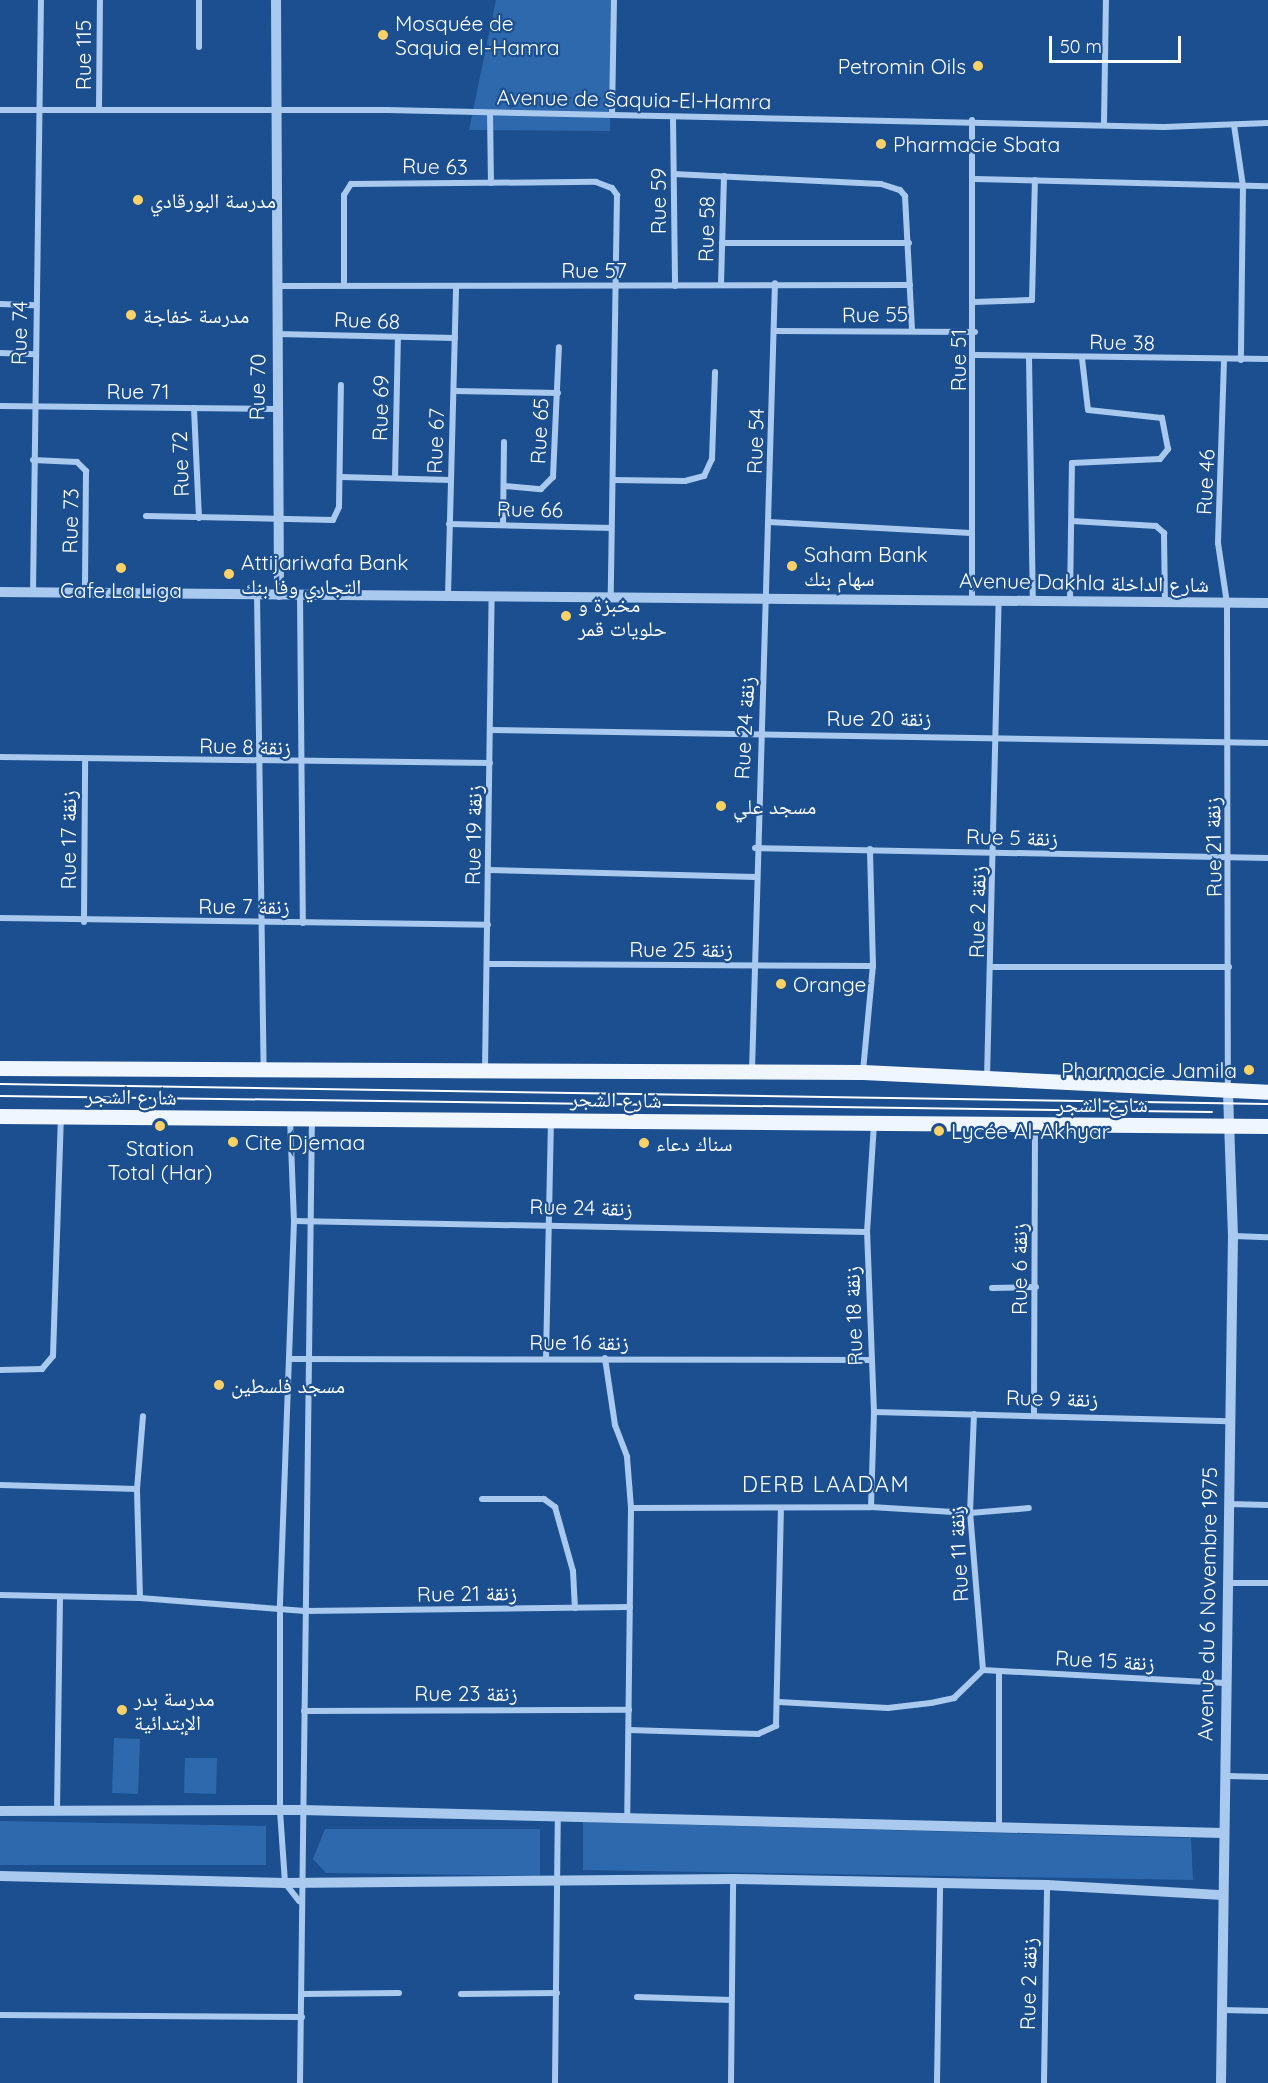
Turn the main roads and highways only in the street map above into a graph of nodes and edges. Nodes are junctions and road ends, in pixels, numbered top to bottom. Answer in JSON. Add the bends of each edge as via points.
{"nodes":[{"id":1,"x":0,"y":1068,"type":"edge"},
{"id":2,"x":1268,"y":1092,"type":"edge"},
{"id":3,"x":0,"y":1116,"type":"edge"},
{"id":4,"x":1268,"y":1126,"type":"edge"}],
"edges":[{"from":1,"to":2,"type":"main road","name":"شارع الشجر","via":[[485,1074],[863,1072]]},
{"from":3,"to":4,"type":"main road","name":"شارع الشجر"}]}
